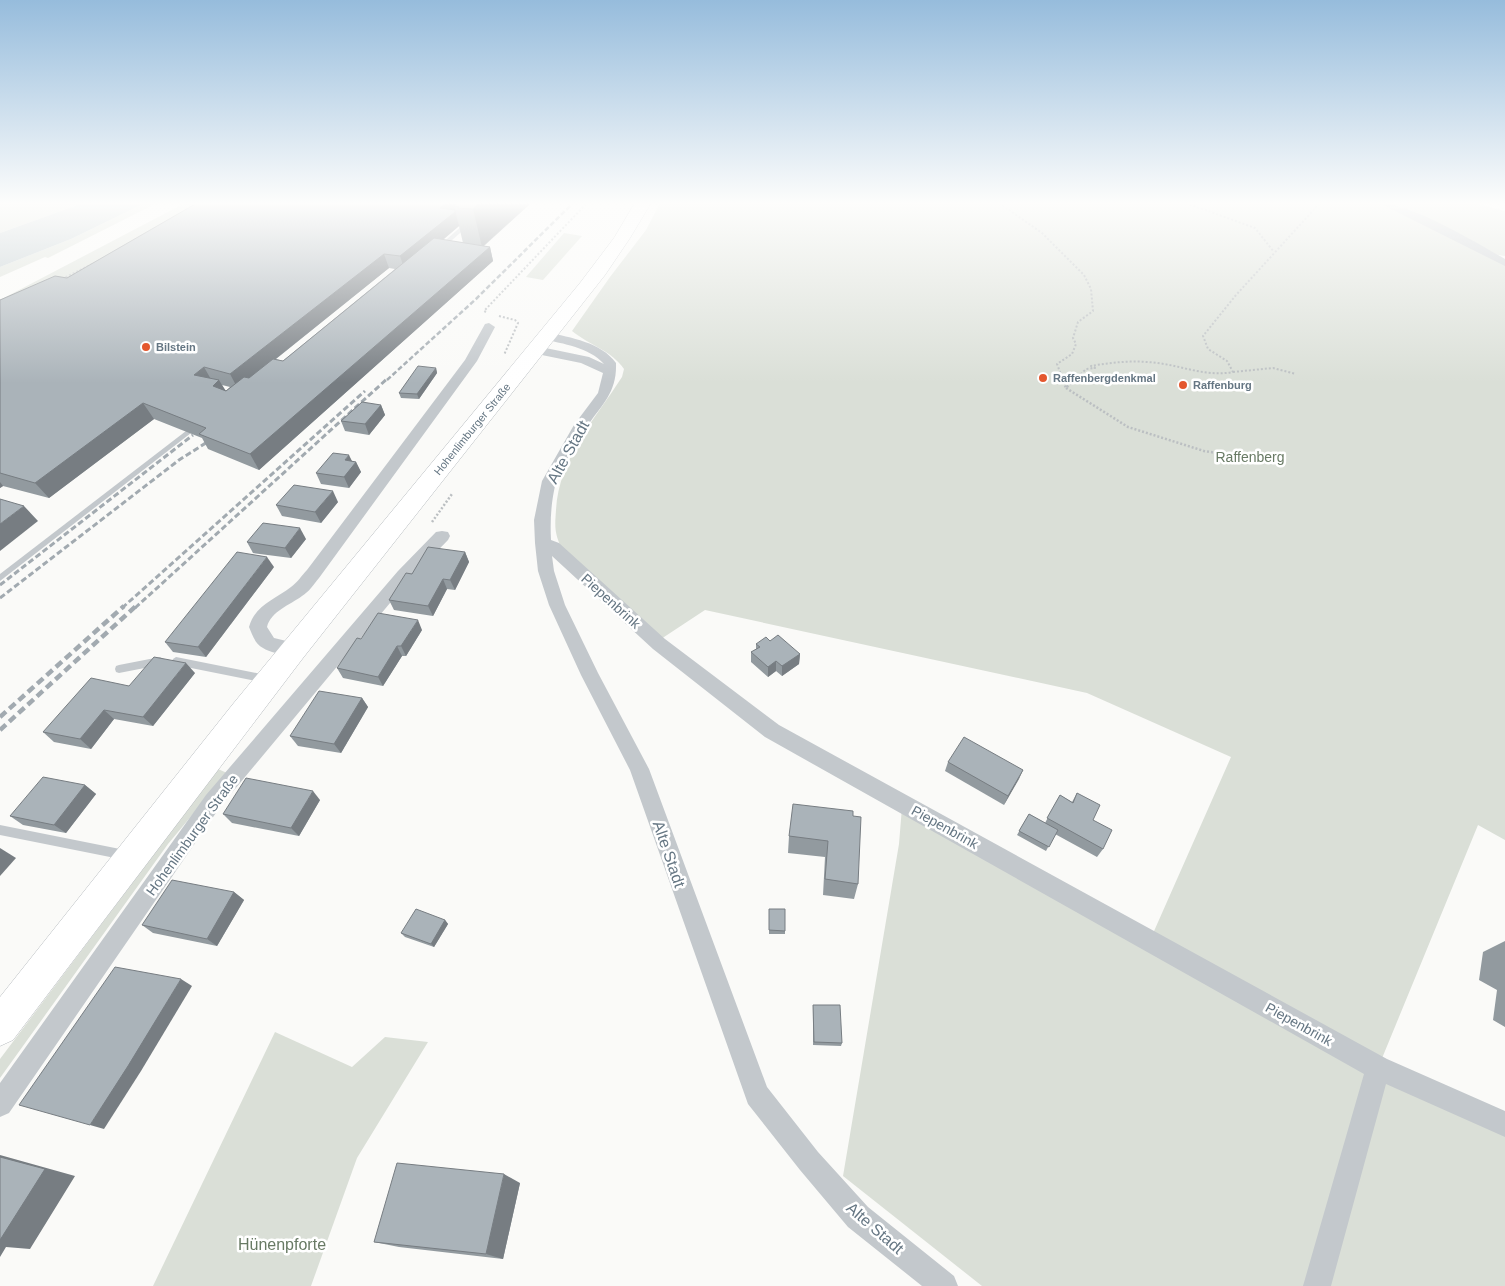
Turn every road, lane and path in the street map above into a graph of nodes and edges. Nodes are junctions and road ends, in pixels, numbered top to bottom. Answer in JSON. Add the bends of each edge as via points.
{"nodes":[{"id":1,"x":93,"y":263,"type":"edge"},
{"id":2,"x":531,"y":263,"type":"edge"},
{"id":3,"x":606,"y":263,"type":"edge"},
{"id":4,"x":1074,"y":263,"type":"edge"},
{"id":5,"x":1265,"y":263,"type":"edge"},
{"id":6,"x":58,"y":281,"type":"edge"},
{"id":7,"x":489,"y":327,"type":"dead end"},
{"id":8,"x":542,"y":343,"type":"junction"},
{"id":9,"x":1233,"y":372,"type":"junction"},
{"id":10,"x":517,"y":373,"type":"junction"},
{"id":11,"x":610,"y":373,"type":"junction"},
{"id":12,"x":1296,"y":374,"type":"dead end"},
{"id":13,"x":1066,"y":388,"type":"junction"},
{"id":14,"x":188,"y":433,"type":"edge"},
{"id":15,"x":1267,"y":461,"type":"dead end"},
{"id":16,"x":452,"y":494,"type":"dead end"},
{"id":17,"x":442,"y":536,"type":"joint"},
{"id":18,"x":543,"y":543,"type":"junction"},
{"id":19,"x":0,"y":578,"type":"edge"},
{"id":20,"x":293,"y":649,"type":"junction"},
{"id":21,"x":119,"y":669,"type":"dead end"},
{"id":22,"x":269,"y":679,"type":"junction"},
{"id":23,"x":0,"y":830,"type":"edge"},
{"id":24,"x":130,"y":856,"type":"junction"},
{"id":25,"x":0,"y":1027,"type":"edge"},
{"id":26,"x":1378,"y":1068,"type":"junction"},
{"id":27,"x":0,"y":1104,"type":"edge"},
{"id":28,"x":1505,"y":1124,"type":"edge"},
{"id":29,"x":944,"y":1286,"type":"edge"},
{"id":30,"x":1317,"y":1286,"type":"edge"}],
"edges":[{"from":1,"to":6,"type":"path"},
{"from":2,"to":10,"type":"path","via":[[484,311],[518,323],[497,369]]},
{"from":3,"to":8,"type":"main road","name":"Hohenlimburger Straße"},
{"from":4,"to":13,"type":"path","via":[[1087,279],[1093,311],[1078,322],[1072,354],[1057,364]]},
{"from":5,"to":9,"type":"path","via":[[1203,336],[1208,349],[1227,361]]},
{"from":7,"to":20,"type":"street","via":[[470,361],[313,574],[298,591],[273,606],[260,619],[258,627],[268,643]]},
{"from":8,"to":10,"type":"main road","name":"Hohenlimburger Straße"},
{"from":8,"to":11,"type":"street"},
{"from":8,"to":11,"type":"street","via":[[576,343],[602,354],[610,364]]},
{"from":9,"to":12,"type":"path","via":[[1273,368]]},
{"from":9,"to":13,"type":"path","via":[[1222,375],[1157,363],[1117,361],[1091,366],[1096,368],[1086,369]]},
{"from":10,"to":20,"type":"main road","name":"Hohenlimburger Straße"},
{"from":11,"to":18,"type":"street","name":"Alte Stadt","via":[[604,394],[581,425],[549,481],[544,506]]},
{"from":13,"to":15,"type":"path","via":[[1128,427],[1204,451]]},
{"from":14,"to":19,"type":"lane"},
{"from":16,"to":17,"type":"path","via":[[426,530]]},
{"from":17,"to":27,"type":"street","name":"Hohenlimburger Straße","via":[[404,575],[213,801]]},
{"from":18,"to":26,"type":"street","name":"Piepenbrink","via":[[553,547],[659,644],[772,731]]},
{"from":18,"to":29,"type":"street","name":"Alte Stadt","via":[[546,571],[557,605],[639,769],[757,1095],[809,1162],[858,1217]]},
{"from":20,"to":22,"type":"main road","name":"Hohenlimburger Straße"},
{"from":21,"to":22,"type":"lane","via":[[156,661],[175,661]]},
{"from":22,"to":24,"type":"main road","name":"Hohenlimburger Straße"},
{"from":23,"to":24,"type":"lane"},
{"from":24,"to":25,"type":"main road","name":"Hohenlimburger Straße"},
{"from":26,"to":28,"type":"street","name":"Piepenbrink"},
{"from":26,"to":30,"type":"street"}]}
